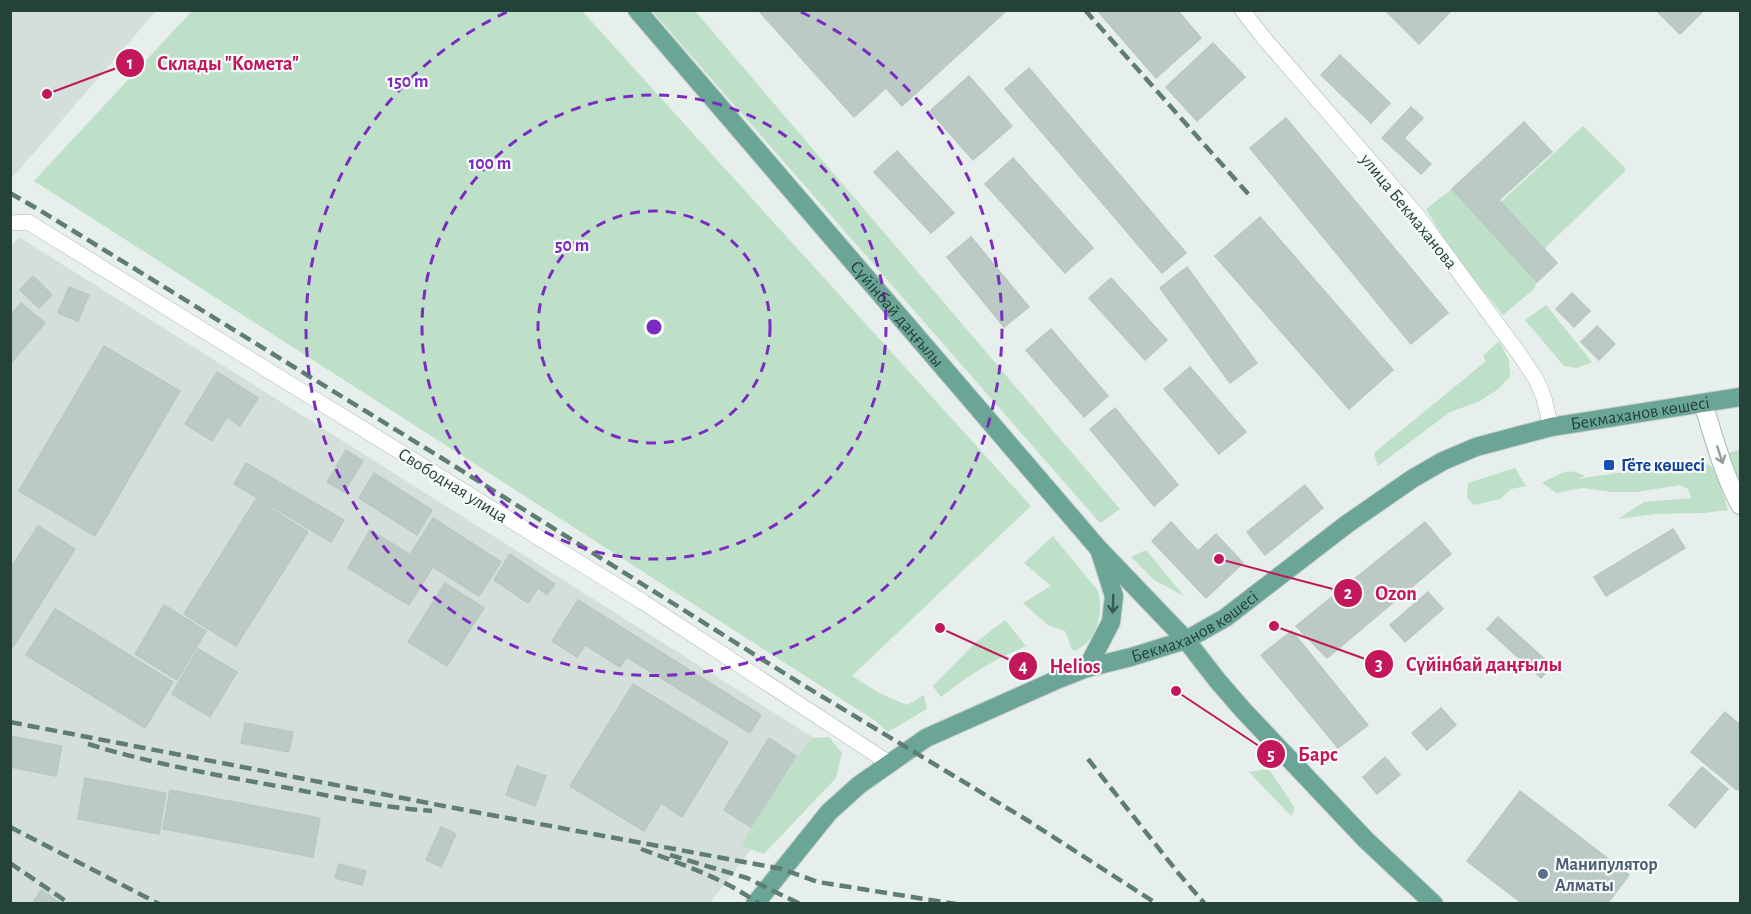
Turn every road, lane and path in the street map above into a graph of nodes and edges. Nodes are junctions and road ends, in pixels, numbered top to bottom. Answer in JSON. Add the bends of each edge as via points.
{"nodes":[{"id":1,"x":637,"y":10,"type":"edge"},
{"id":2,"x":1242,"y":10,"type":"edge"},
{"id":3,"x":10,"y":223,"type":"edge"},
{"id":4,"x":1740,"y":397,"type":"edge"},
{"id":5,"x":1703,"y":403,"type":"junction"},
{"id":6,"x":1551,"y":427,"type":"junction"},
{"id":7,"x":1740,"y":505,"type":"edge"},
{"id":8,"x":1098,"y":548,"type":"junction"},
{"id":9,"x":1186,"y":640,"type":"junction"},
{"id":10,"x":1086,"y":668,"type":"junction"},
{"id":11,"x":889,"y":763,"type":"junction"},
{"id":12,"x":755,"y":903,"type":"edge"},
{"id":13,"x":1434,"y":903,"type":"edge"}],
"edges":[{"from":1,"to":8,"type":"main road","name":"Сүйінбай даңғылы"},
{"from":2,"to":6,"type":"street","name":"улица Бекмаханова","via":[[1417,215],[1536,380]]},
{"from":3,"to":11,"type":"street","name":"Свободная улица","via":[[28,222],[38,228],[644,602]]},
{"from":4,"to":5,"type":"main road","name":"Бекмаханов көшесі"},
{"from":5,"to":6,"type":"main road","name":"Бекмаханов көшесі"},
{"from":5,"to":7,"type":"street","one_way":true},
{"from":6,"to":9,"type":"main road","name":"Бекмаханов көшесі","via":[[1476,447],[1412,479],[1225,618]]},
{"from":8,"to":9,"type":"main road","name":"Сүйінбай даңғылы"},
{"from":8,"to":10,"type":"main road","one_way":true,"via":[[1114,596],[1111,622]]},
{"from":9,"to":10,"type":"main road","name":"Бекмаханов көшесі"},
{"from":9,"to":13,"type":"main road","name":"Сүйінбай даңғылы","via":[[1236,702],[1366,840]]},
{"from":10,"to":11,"type":"main road","name":"Бекмаханов көшесі","via":[[926,738]]},
{"from":11,"to":12,"type":"main road","name":"Бекмаханов көшесі","via":[[829,812]]}]}
